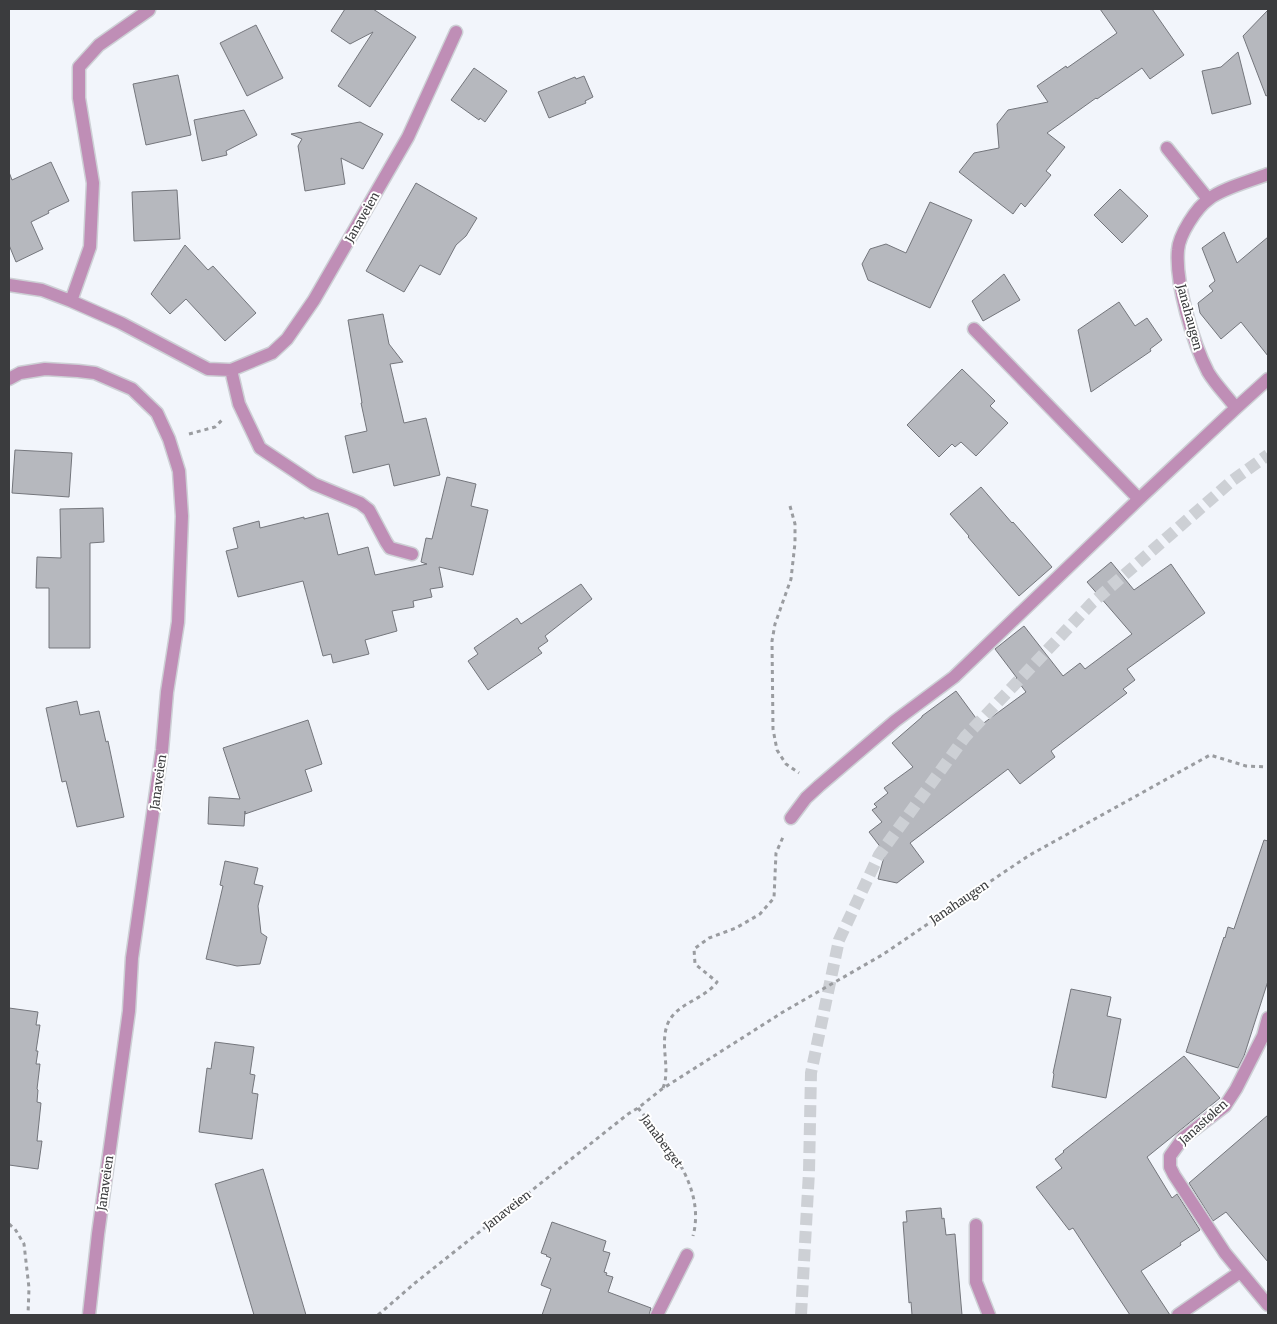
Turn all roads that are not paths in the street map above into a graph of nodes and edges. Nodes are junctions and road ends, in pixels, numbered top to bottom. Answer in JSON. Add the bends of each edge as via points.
{"nodes":[{"id":1,"x":150,"y":10,"type":"dead end"},
{"id":2,"x":456,"y":32,"type":"dead end"},
{"id":3,"x":1167,"y":148,"type":"dead end"},
{"id":4,"x":1268,"y":174,"type":"edge"},
{"id":5,"x":1208,"y":200,"type":"junction"},
{"id":6,"x":9,"y":284,"type":"edge"},
{"id":7,"x":71,"y":301,"type":"junction"},
{"id":8,"x":974,"y":329,"type":"dead end"},
{"id":9,"x":231,"y":370,"type":"junction"},
{"id":10,"x":9,"y":379,"type":"edge"},
{"id":11,"x":1268,"y":379,"type":"edge"},
{"id":12,"x":1236,"y":408,"type":"junction"},
{"id":13,"x":1139,"y":499,"type":"junction"},
{"id":14,"x":412,"y":554,"type":"dead end"},
{"id":15,"x":792,"y":818,"type":"road end"},
{"id":16,"x":1268,"y":1018,"type":"edge"},
{"id":17,"x":976,"y":1225,"type":"dead end"},
{"id":18,"x":688,"y":1255,"type":"road end"},
{"id":19,"x":1240,"y":1272,"type":"junction"},
{"id":20,"x":1268,"y":1305,"type":"edge"},
{"id":21,"x":89,"y":1315,"type":"edge"},
{"id":22,"x":657,"y":1315,"type":"edge"},
{"id":23,"x":989,"y":1315,"type":"edge"},
{"id":24,"x":1178,"y":1315,"type":"edge"}],
"edges":[{"from":1,"to":7,"type":"street","via":[[99,45],[79,67],[79,98],[94,183],[90,248]]},
{"from":2,"to":9,"type":"street","name":"Janaveien","via":[[408,137],[314,300],[287,339],[272,353]]},
{"from":3,"to":5,"type":"street"},
{"from":4,"to":5,"type":"street","name":"Janahaugen"},
{"from":5,"to":12,"type":"street","name":"Janahaugen","via":[[1188,223],[1178,249],[1182,296],[1197,348],[1209,373]]},
{"from":6,"to":7,"type":"street","name":"Janaveien","via":[[42,290]]},
{"from":7,"to":9,"type":"street","name":"Janaveien","via":[[121,323],[208,369]]},
{"from":8,"to":13,"type":"street"},
{"from":9,"to":14,"type":"street","via":[[239,404],[260,448],[314,484],[360,503],[369,510],[390,548]]},
{"from":10,"to":21,"type":"street","name":"Janaveien","via":[[20,373],[45,369],[78,371],[95,374],[132,389],[157,413],[179,471],[182,516],[178,622],[132,958],[129,1011]]},
{"from":11,"to":12,"type":"street"},
{"from":12,"to":13,"type":"street"},
{"from":13,"to":15,"type":"street","via":[[954,677],[895,721],[819,786]]},
{"from":16,"to":19,"type":"street","name":"Janastølen","via":[[1263,1036],[1225,1106],[1183,1138],[1170,1156],[1174,1175]]},
{"from":17,"to":23,"type":"street","via":[[976,1282]]},
{"from":18,"to":22,"type":"street"},
{"from":19,"to":20,"type":"street","name":"Janastølen"},
{"from":19,"to":24,"type":"street"}]}
